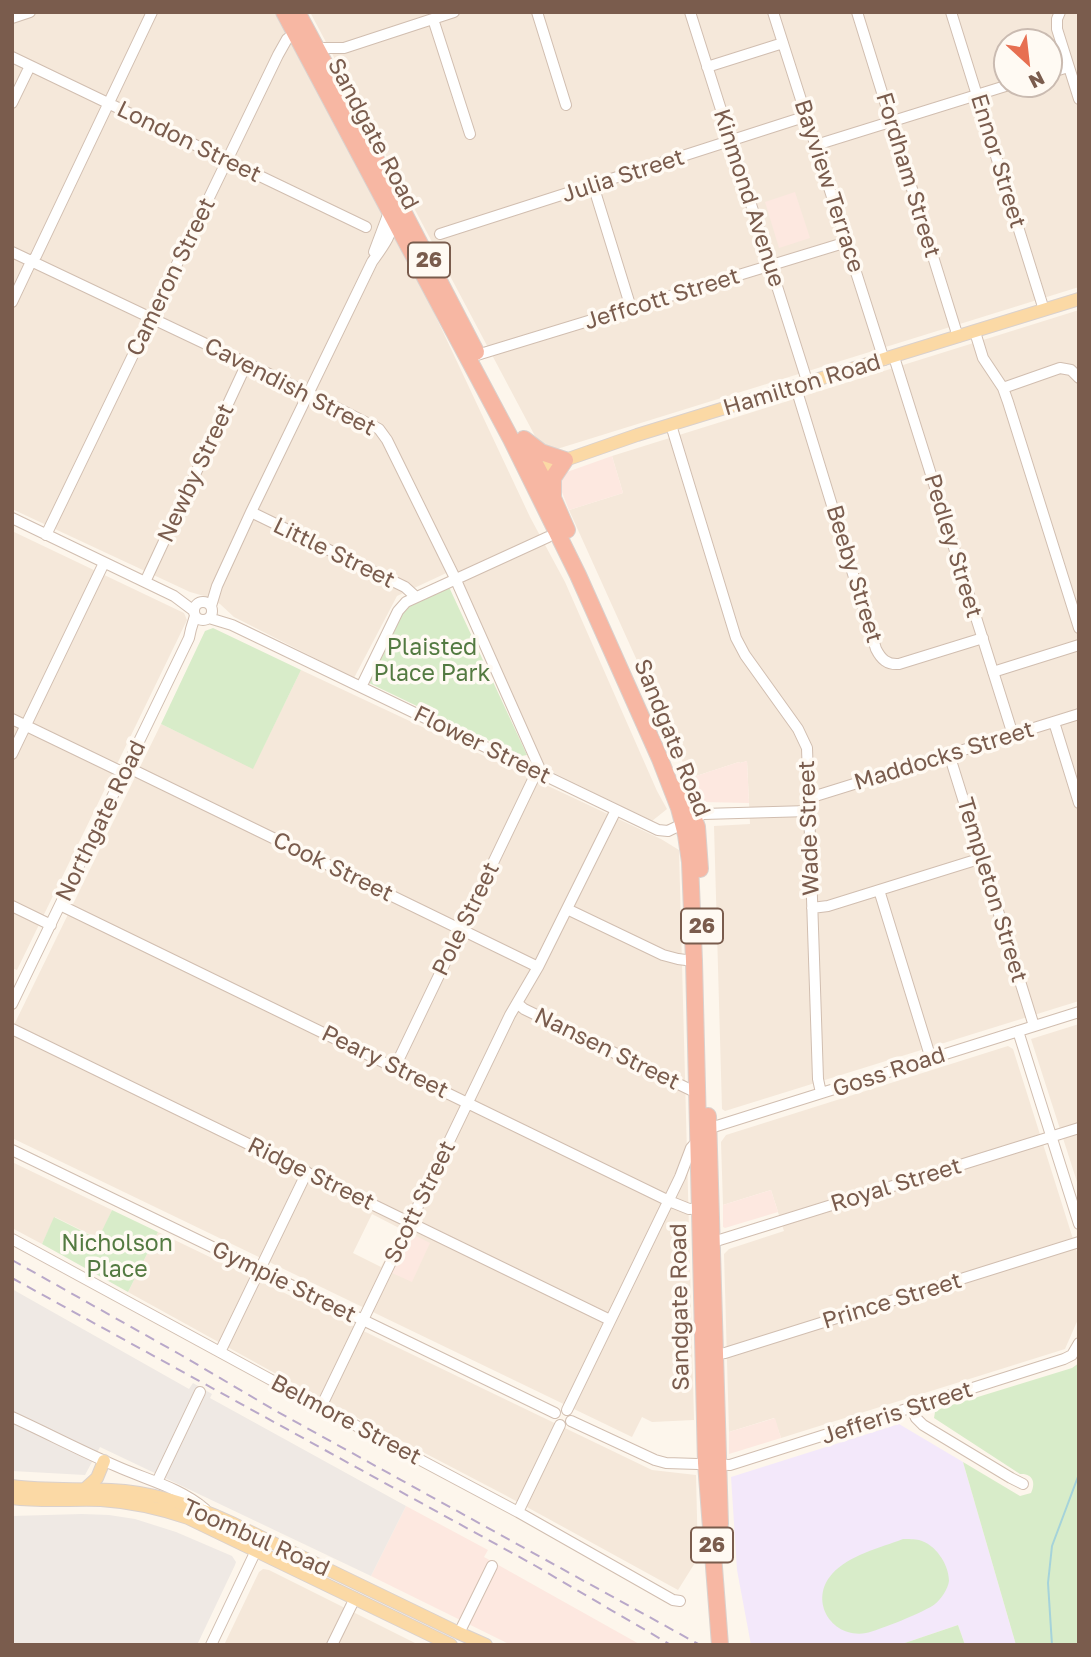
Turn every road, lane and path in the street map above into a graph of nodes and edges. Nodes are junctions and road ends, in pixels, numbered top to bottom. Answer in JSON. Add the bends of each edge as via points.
{"nodes":[{"id":1,"x":30,"y":12,"type":"edge"},
{"id":2,"x":152,"y":12,"type":"edge"},
{"id":3,"x":284,"y":12,"type":"edge"},
{"id":4,"x":297,"y":12,"type":"edge"},
{"id":5,"x":454,"y":12,"type":"edge"},
{"id":6,"x":537,"y":12,"type":"edge"},
{"id":7,"x":690,"y":12,"type":"edge"},
{"id":8,"x":773,"y":12,"type":"edge"},
{"id":9,"x":857,"y":12,"type":"edge"},
{"id":10,"x":951,"y":12,"type":"edge"},
{"id":11,"x":1060,"y":12,"type":"edge"},
{"id":12,"x":12,"y":18,"type":"edge"},
{"id":13,"x":433,"y":19,"type":"junction"},
{"id":14,"x":299,"y":30,"type":"junction"},
{"id":15,"x":783,"y":43,"type":"junction"},
{"id":16,"x":316,"y":48,"type":"junction"},
{"id":17,"x":344,"y":48,"type":"junction"},
{"id":18,"x":12,"y":57,"type":"edge"},
{"id":19,"x":30,"y":66,"type":"junction"},
{"id":20,"x":707,"y":67,"type":"junction"},
{"id":21,"x":1068,"y":67,"type":"junction"},
{"id":22,"x":1063,"y":69,"type":"edge"},
{"id":23,"x":329,"y":72,"type":"junction"},
{"id":24,"x":993,"y":90,"type":"edge"},
{"id":25,"x":977,"y":95,"type":"junction"},
{"id":26,"x":1079,"y":99,"type":"edge"},
{"id":27,"x":12,"y":103,"type":"edge"},
{"id":28,"x":110,"y":103,"type":"junction"},
{"id":29,"x":566,"y":104,"type":"dead end"},
{"id":30,"x":352,"y":115,"type":"junction"},
{"id":31,"x":807,"y":116,"type":"junction"},
{"id":32,"x":891,"y":121,"type":"junction"},
{"id":33,"x":470,"y":134,"type":"dead end"},
{"id":34,"x":731,"y":141,"type":"junction"},
{"id":35,"x":816,"y":145,"type":"junction"},
{"id":36,"x":227,"y":160,"type":"junction"},
{"id":37,"x":593,"y":185,"type":"junction"},
{"id":38,"x":391,"y":217,"type":"junction"},
{"id":39,"x":366,"y":227,"type":"dead end"},
{"id":40,"x":440,"y":234,"type":"dead end"},
{"id":41,"x":847,"y":242,"type":"junction"},
{"id":42,"x":12,"y":252,"type":"edge"},
{"id":43,"x":33,"y":261,"type":"junction"},
{"id":44,"x":770,"y":266,"type":"junction"},
{"id":45,"x":1079,"y":299,"type":"edge"},
{"id":46,"x":12,"y":302,"type":"edge"},
{"id":47,"x":631,"y":308,"type":"junction"},
{"id":48,"x":1044,"y":310,"type":"junction"},
{"id":49,"x":151,"y":317,"type":"junction"},
{"id":50,"x":975,"y":332,"type":"junction"},
{"id":51,"x":958,"y":337,"type":"junction"},
{"id":52,"x":477,"y":355,"type":"junction"},
{"id":53,"x":889,"y":358,"type":"junction"},
{"id":54,"x":247,"y":363,"type":"junction"},
{"id":55,"x":1079,"y":377,"type":"edge"},
{"id":56,"x":802,"y":386,"type":"junction"},
{"id":57,"x":1003,"y":388,"type":"junction"},
{"id":58,"x":308,"y":393,"type":"junction"},
{"id":59,"x":671,"y":425,"type":"junction"},
{"id":60,"x":520,"y":436,"type":"junction"},
{"id":61,"x":565,"y":460,"type":"junction"},
{"id":62,"x":533,"y":472,"type":"junction"},
{"id":63,"x":553,"y":498,"type":"junction"},
{"id":64,"x":251,"y":512,"type":"junction"},
{"id":65,"x":12,"y":518,"type":"edge"},
{"id":66,"x":46,"y":535,"type":"junction"},
{"id":67,"x":548,"y":537,"type":"dead end"},
{"id":68,"x":104,"y":563,"type":"junction"},
{"id":69,"x":455,"y":578,"type":"junction"},
{"id":70,"x":145,"y":582,"type":"junction"},
{"id":71,"x":416,"y":597,"type":"junction"},
{"id":72,"x":203,"y":611,"type":"junction"},
{"id":73,"x":1079,"y":628,"type":"edge"},
{"id":74,"x":983,"y":638,"type":"junction"},
{"id":75,"x":1079,"y":645,"type":"edge"},
{"id":76,"x":993,"y":671,"type":"junction"},
{"id":77,"x":361,"y":687,"type":"junction"},
{"id":78,"x":1079,"y":714,"type":"edge"},
{"id":79,"x":12,"y":719,"type":"edge"},
{"id":80,"x":1054,"y":722,"type":"junction"},
{"id":81,"x":26,"y":726,"type":"junction"},
{"id":82,"x":1013,"y":735,"type":"junction"},
{"id":83,"x":12,"y":754,"type":"edge"},
{"id":84,"x":949,"y":754,"type":"junction"},
{"id":85,"x":125,"y":770,"type":"junction"},
{"id":86,"x":537,"y":772,"type":"junction"},
{"id":87,"x":808,"y":798,"type":"junction"},
{"id":88,"x":1079,"y":803,"type":"edge"},
{"id":89,"x":616,"y":810,"type":"junction"},
{"id":90,"x":809,"y":811,"type":"junction"},
{"id":91,"x":689,"y":820,"type":"junction"},
{"id":92,"x":982,"y":858,"type":"junction"},
{"id":93,"x":879,"y":890,"type":"junction"},
{"id":94,"x":60,"y":905,"type":"junction"},
{"id":95,"x":12,"y":906,"type":"edge"},
{"id":96,"x":812,"y":908,"type":"junction"},
{"id":97,"x":567,"y":909,"type":"junction"},
{"id":98,"x":51,"y":925,"type":"junction"},
{"id":99,"x":461,"y":929,"type":"junction"},
{"id":100,"x":694,"y":961,"type":"junction"},
{"id":101,"x":538,"y":967,"type":"junction"},
{"id":102,"x":517,"y":1003,"type":"junction"},
{"id":103,"x":12,"y":1004,"type":"edge"},
{"id":104,"x":1079,"y":1012,"type":"edge"},
{"id":105,"x":1034,"y":1026,"type":"junction"},
{"id":106,"x":12,"y":1028,"type":"edge"},
{"id":107,"x":1018,"y":1031,"type":"junction"},
{"id":108,"x":931,"y":1059,"type":"junction"},
{"id":109,"x":395,"y":1067,"type":"junction"},
{"id":110,"x":697,"y":1093,"type":"junction"},
{"id":111,"x":821,"y":1093,"type":"junction"},
{"id":112,"x":468,"y":1103,"type":"junction"},
{"id":113,"x":1079,"y":1128,"type":"edge"},
{"id":114,"x":702,"y":1133,"type":"junction"},
{"id":115,"x":1051,"y":1136,"type":"junction"},
{"id":116,"x":12,"y":1150,"type":"edge"},
{"id":117,"x":307,"y":1172,"type":"junction"},
{"id":118,"x":669,"y":1200,"type":"junction"},
{"id":119,"x":706,"y":1208,"type":"junction"},
{"id":120,"x":410,"y":1222,"type":"junction"},
{"id":121,"x":1079,"y":1224,"type":"edge"},
{"id":122,"x":12,"y":1239,"type":"edge"},
{"id":123,"x":713,"y":1242,"type":"junction"},
{"id":124,"x":1079,"y":1242,"type":"edge"},
{"id":125,"x":259,"y":1270,"type":"junction"},
{"id":126,"x":363,"y":1320,"type":"junction"},
{"id":127,"x":610,"y":1320,"type":"junction"},
{"id":128,"x":1079,"y":1343,"type":"edge"},
{"id":129,"x":220,"y":1352,"type":"junction"},
{"id":130,"x":710,"y":1355,"type":"junction"},
{"id":131,"x":200,"y":1392,"type":"dead end"},
{"id":132,"x":321,"y":1407,"type":"junction"},
{"id":133,"x":912,"y":1409,"type":"junction"},
{"id":134,"x":12,"y":1417,"type":"edge"},
{"id":135,"x":566,"y":1419,"type":"junction"},
{"id":136,"x":104,"y":1461,"type":"junction"},
{"id":137,"x":713,"y":1464,"type":"junction"},
{"id":138,"x":157,"y":1482,"type":"junction"},
{"id":139,"x":1023,"y":1484,"type":"dead end"},
{"id":140,"x":12,"y":1486,"type":"edge"},
{"id":141,"x":85,"y":1489,"type":"junction"},
{"id":142,"x":12,"y":1498,"type":"edge"},
{"id":143,"x":517,"y":1512,"type":"junction"},
{"id":144,"x":209,"y":1513,"type":"junction"},
{"id":145,"x":259,"y":1544,"type":"junction"},
{"id":146,"x":492,"y":1566,"type":"dead end"},
{"id":147,"x":355,"y":1598,"type":"junction"},
{"id":148,"x":680,"y":1601,"type":"dead end"},
{"id":149,"x":726,"y":1633,"type":"edge"},
{"id":150,"x":427,"y":1638,"type":"edge"},
{"id":151,"x":454,"y":1641,"type":"edge"},
{"id":152,"x":211,"y":1645,"type":"edge"},
{"id":153,"x":332,"y":1645,"type":"edge"},
{"id":154,"x":486,"y":1645,"type":"edge"},
{"id":155,"x":720,"y":1645,"type":"edge"}],
"edges":[{"from":1,"to":12,"type":"street"},
{"from":2,"to":28,"type":"street"},
{"from":3,"to":14,"type":"highway","name":"Sandgate Road","number":"26"},
{"from":4,"to":14,"type":"highway","name":"Sandgate Road","number":"26"},
{"from":5,"to":13,"type":"street"},
{"from":6,"to":29,"type":"street"},
{"from":7,"to":20,"type":"street","name":"Kinmond Avenue"},
{"from":8,"to":15,"type":"street","name":"Bayview Terrace"},
{"from":9,"to":32,"type":"street","name":"Fordham Street"},
{"from":10,"to":25,"type":"street","name":"Ennor Street"},
{"from":11,"to":21,"type":"street","via":[[1057,24]]},
{"from":13,"to":17,"type":"street"},
{"from":13,"to":33,"type":"street"},
{"from":14,"to":16,"type":"highway","name":"Sandgate Road","number":"26"},
{"from":14,"to":36,"type":"street","name":"Cameron Street","via":[[278,55]]},
{"from":14,"to":38,"type":"highway","name":"Sandgate Road","number":"26"},
{"from":15,"to":20,"type":"street"},
{"from":15,"to":31,"type":"street","name":"Bayview Terrace"},
{"from":16,"to":17,"type":"street"},
{"from":16,"to":23,"type":"highway","name":"Sandgate Road","number":"26"},
{"from":17,"to":23,"type":"street"},
{"from":18,"to":19,"type":"street","name":"London Street"},
{"from":19,"to":27,"type":"street"},
{"from":19,"to":28,"type":"street","name":"London Street"},
{"from":20,"to":34,"type":"street","name":"Kinmond Avenue"},
{"from":21,"to":22,"type":"street"},
{"from":21,"to":26,"type":"street"},
{"from":23,"to":30,"type":"highway","name":"Sandgate Road","number":"26"},
{"from":24,"to":25,"type":"street"},
{"from":25,"to":32,"type":"street"},
{"from":25,"to":48,"type":"street","name":"Ennor Street"},
{"from":28,"to":36,"type":"street","name":"London Street"},
{"from":28,"to":43,"type":"street"},
{"from":30,"to":38,"type":"street","via":[[355,132],[393,205]]},
{"from":30,"to":52,"type":"highway","name":"Sandgate Road","number":"26"},
{"from":31,"to":34,"type":"street","name":"Julia Street"},
{"from":31,"to":35,"type":"street","name":"Bayview Terrace"},
{"from":32,"to":35,"type":"street"},
{"from":32,"to":51,"type":"street","name":"Fordham Street"},
{"from":34,"to":37,"type":"street","name":"Julia Street"},
{"from":34,"to":44,"type":"street","name":"Kinmond Avenue"},
{"from":35,"to":41,"type":"street","name":"Bayview Terrace"},
{"from":36,"to":39,"type":"street","name":"London Street"},
{"from":36,"to":49,"type":"street","name":"Cameron Street"},
{"from":37,"to":40,"type":"street","name":"Julia Street"},
{"from":37,"to":47,"type":"street"},
{"from":38,"to":58,"type":"street","name":"Northgate Road","via":[[388,239],[372,262]]},
{"from":38,"to":62,"type":"highway","name":"Sandgate Road","number":"26"},
{"from":41,"to":44,"type":"street","name":"Jeffcott Street"},
{"from":41,"to":53,"type":"street","name":"Bayview Terrace"},
{"from":42,"to":43,"type":"street","name":"Cavendish Street"},
{"from":43,"to":46,"type":"street"},
{"from":43,"to":49,"type":"street","name":"Cavendish Street"},
{"from":44,"to":47,"type":"street","name":"Jeffcott Street"},
{"from":44,"to":56,"type":"street","name":"Kinmond Avenue"},
{"from":45,"to":48,"type":"main road","name":"Hamilton Road"},
{"from":47,"to":52,"type":"street","name":"Jeffcott Street"},
{"from":48,"to":50,"type":"main road","name":"Hamilton Road"},
{"from":49,"to":54,"type":"street","name":"Cavendish Street"},
{"from":49,"to":66,"type":"street","name":"Cameron Street"},
{"from":50,"to":51,"type":"main road","name":"Hamilton Road"},
{"from":50,"to":57,"type":"street","via":[[983,358]]},
{"from":51,"to":53,"type":"main road","name":"Hamilton Road"},
{"from":52,"to":60,"type":"highway","name":"Sandgate Road","number":"26"},
{"from":53,"to":56,"type":"main road","name":"Hamilton Road"},
{"from":53,"to":74,"type":"street","name":"Pedley Street"},
{"from":54,"to":58,"type":"street","name":"Cavendish Street"},
{"from":54,"to":70,"type":"street","name":"Newby Street"},
{"from":55,"to":57,"type":"street","via":[[1060,368]]},
{"from":56,"to":59,"type":"main road","name":"Hamilton Road"},
{"from":56,"to":74,"type":"street","name":"Beeby Street","via":[[881,658],[899,664]]},
{"from":57,"to":73,"type":"street"},
{"from":58,"to":64,"type":"street","name":"Northgate Road"},
{"from":58,"to":69,"type":"street","name":"Cavendish Street","via":[[382,432]]},
{"from":59,"to":61,"type":"main road","name":"Hamilton Road"},
{"from":59,"to":87,"type":"street","name":"Wade Street","via":[[736,638],[805,742]]},
{"from":60,"to":61,"type":"highway","via":[[541,452]]},
{"from":60,"to":62,"type":"highway","name":"Sandgate Road","number":"26"},
{"from":61,"to":62,"type":"main road","name":"Hamilton Road"},
{"from":61,"to":63,"type":"highway","via":[[553,478]]},
{"from":62,"to":63,"type":"highway","name":"Sandgate Road","number":"26"},
{"from":62,"to":91,"type":"highway","name":"Sandgate Road","number":"26"},
{"from":63,"to":91,"type":"highway","name":"Sandgate Road","number":"26"},
{"from":64,"to":71,"type":"street","name":"Little Street","via":[[405,587]]},
{"from":64,"to":72,"type":"street","name":"Northgate Road"},
{"from":65,"to":66,"type":"street","name":"Flower Street"},
{"from":66,"to":68,"type":"street","name":"Flower Street"},
{"from":67,"to":69,"type":"street"},
{"from":68,"to":70,"type":"street","name":"Flower Street"},
{"from":68,"to":81,"type":"street"},
{"from":69,"to":71,"type":"street"},
{"from":69,"to":86,"type":"street","name":"Cavendish Street","via":[[538,763]]},
{"from":70,"to":72,"type":"street","name":"Flower Street","via":[[184,597]]},
{"from":71,"to":77,"type":"street","via":[[401,607]]},
{"from":72,"to":77,"type":"street","name":"Flower Street","via":[[221,614],[232,625]]},
{"from":72,"to":85,"type":"street","name":"Northgate Road"},
{"from":74,"to":76,"type":"street","name":"Pedley Street"},
{"from":75,"to":76,"type":"street"},
{"from":76,"to":82,"type":"street","name":"Pedley Street"},
{"from":77,"to":86,"type":"street","name":"Flower Street"},
{"from":78,"to":80,"type":"street","name":"Maddocks Street"},
{"from":79,"to":81,"type":"street","name":"Cook Street"},
{"from":80,"to":82,"type":"street","name":"Maddocks Street"},
{"from":80,"to":88,"type":"street"},
{"from":81,"to":83,"type":"street"},
{"from":81,"to":85,"type":"street","name":"Cook Street"},
{"from":82,"to":84,"type":"street","name":"Maddocks Street"},
{"from":84,"to":87,"type":"street","name":"Maddocks Street"},
{"from":84,"to":92,"type":"street","name":"Templeton Street"},
{"from":85,"to":94,"type":"street","name":"Northgate Road"},
{"from":85,"to":99,"type":"street","name":"Cook Street"},
{"from":86,"to":89,"type":"street","name":"Flower Street"},
{"from":86,"to":99,"type":"street","name":"Pole Street"},
{"from":87,"to":90,"type":"street","name":"Wade Street"},
{"from":89,"to":91,"type":"street","name":"Flower Street","via":[[661,831]]},
{"from":89,"to":97,"type":"street","name":"Scott Street"},
{"from":90,"to":91,"type":"street","via":[[703,814]]},
{"from":90,"to":96,"type":"street","name":"Wade Street"},
{"from":91,"to":100,"type":"highway","name":"Sandgate Road","number":"26"},
{"from":91,"to":114,"type":"highway","name":"Sandgate Road","number":"26","via":[[699,837],[700,856]]},
{"from":92,"to":93,"type":"street"},
{"from":92,"to":105,"type":"street","name":"Templeton Street"},
{"from":93,"to":96,"type":"street"},
{"from":93,"to":108,"type":"street"},
{"from":94,"to":98,"type":"street","name":"Northgate Road"},
{"from":94,"to":109,"type":"street","name":"Peary Street"},
{"from":95,"to":98,"type":"street"},
{"from":96,"to":111,"type":"street","name":"Wade Street"},
{"from":97,"to":100,"type":"street","via":[[663,955]]},
{"from":97,"to":101,"type":"street","name":"Scott Street"},
{"from":98,"to":103,"type":"street","name":"Northgate Road"},
{"from":99,"to":101,"type":"street","name":"Cook Street"},
{"from":99,"to":109,"type":"street","name":"Pole Street"},
{"from":100,"to":110,"type":"highway","name":"Sandgate Road","number":"26"},
{"from":101,"to":102,"type":"street","name":"Scott Street"},
{"from":102,"to":110,"type":"street","name":"Nansen Street"},
{"from":102,"to":112,"type":"street","name":"Scott Street"},
{"from":104,"to":105,"type":"street","name":"Goss Road"},
{"from":105,"to":107,"type":"street","name":"Goss Road"},
{"from":106,"to":117,"type":"street","name":"Ridge Street"},
{"from":107,"to":108,"type":"street","name":"Goss Road"},
{"from":107,"to":115,"type":"street"},
{"from":108,"to":111,"type":"street","name":"Goss Road"},
{"from":109,"to":112,"type":"street","name":"Peary Street"},
{"from":110,"to":114,"type":"highway","name":"Sandgate Road","number":"26"},
{"from":111,"to":114,"type":"street","name":"Goss Road"},
{"from":112,"to":118,"type":"street","name":"Peary Street"},
{"from":112,"to":120,"type":"street","name":"Scott Street"},
{"from":113,"to":115,"type":"street","name":"Royal Street"},
{"from":114,"to":118,"type":"street"},
{"from":114,"to":119,"type":"highway","name":"Sandgate Road","number":"26"},
{"from":115,"to":121,"type":"street"},
{"from":115,"to":123,"type":"street","name":"Royal Street"},
{"from":116,"to":125,"type":"street","name":"Gympie Street"},
{"from":117,"to":120,"type":"street","name":"Ridge Street"},
{"from":117,"to":125,"type":"street"},
{"from":118,"to":119,"type":"street","name":"Peary Street","via":[[686,1208]]},
{"from":118,"to":127,"type":"street"},
{"from":119,"to":123,"type":"highway","name":"Sandgate Road","number":"26"},
{"from":119,"to":130,"type":"highway","name":"Sandgate Road","number":"26"},
{"from":120,"to":126,"type":"street","name":"Scott Street"},
{"from":120,"to":127,"type":"street","name":"Ridge Street"},
{"from":122,"to":129,"type":"street","name":"Belmore Street"},
{"from":123,"to":130,"type":"highway","name":"Sandgate Road","number":"26"},
{"from":124,"to":130,"type":"street","name":"Prince Street"},
{"from":125,"to":126,"type":"street","name":"Gympie Street"},
{"from":125,"to":129,"type":"street"},
{"from":126,"to":132,"type":"street","name":"Scott Street"},
{"from":126,"to":135,"type":"street","name":"Gympie Street","via":[[555,1413],[556,1422]]},
{"from":127,"to":135,"type":"street"},
{"from":128,"to":133,"type":"street","name":"Jefferis Street","via":[[1064,1359]]},
{"from":129,"to":132,"type":"street","name":"Belmore Street"},
{"from":130,"to":137,"type":"highway","name":"Sandgate Road","number":"26"},
{"from":131,"to":138,"type":"street"},
{"from":132,"to":143,"type":"street","name":"Belmore Street"},
{"from":133,"to":137,"type":"street","name":"Jefferis Street","via":[[730,1465]]},
{"from":133,"to":139,"type":"street","via":[[923,1425]]},
{"from":134,"to":136,"type":"street"},
{"from":135,"to":137,"type":"street","via":[[655,1460]]},
{"from":135,"to":143,"type":"street"},
{"from":136,"to":138,"type":"street"},
{"from":136,"to":141,"type":"main road","via":[[97,1478]]},
{"from":137,"to":149,"type":"highway","name":"Sandgate Road","number":"26"},
{"from":138,"to":144,"type":"street","via":[[191,1498]]},
{"from":140,"to":141,"type":"main road","name":"Toombul Road"},
{"from":141,"to":144,"type":"main road","name":"Toombul Road","via":[[144,1492]]},
{"from":142,"to":145,"type":"main road","name":"Toombul Road","via":[[145,1505]]},
{"from":143,"to":148,"type":"street","name":"Belmore Street"},
{"from":144,"to":145,"type":"main road","name":"Toombul Road"},
{"from":145,"to":147,"type":"main road","name":"Toombul Road"},
{"from":145,"to":151,"type":"main road","name":"Toombul Road"},
{"from":145,"to":152,"type":"street"},
{"from":146,"to":151,"type":"street"},
{"from":147,"to":150,"type":"main road","name":"Toombul Road"},
{"from":147,"to":153,"type":"street"},
{"from":149,"to":155,"type":"highway","name":"Sandgate Road","number":"26"},
{"from":150,"to":151,"type":"main road","name":"Toombul Road"},
{"from":151,"to":154,"type":"main road","name":"Toombul Road"}]}
